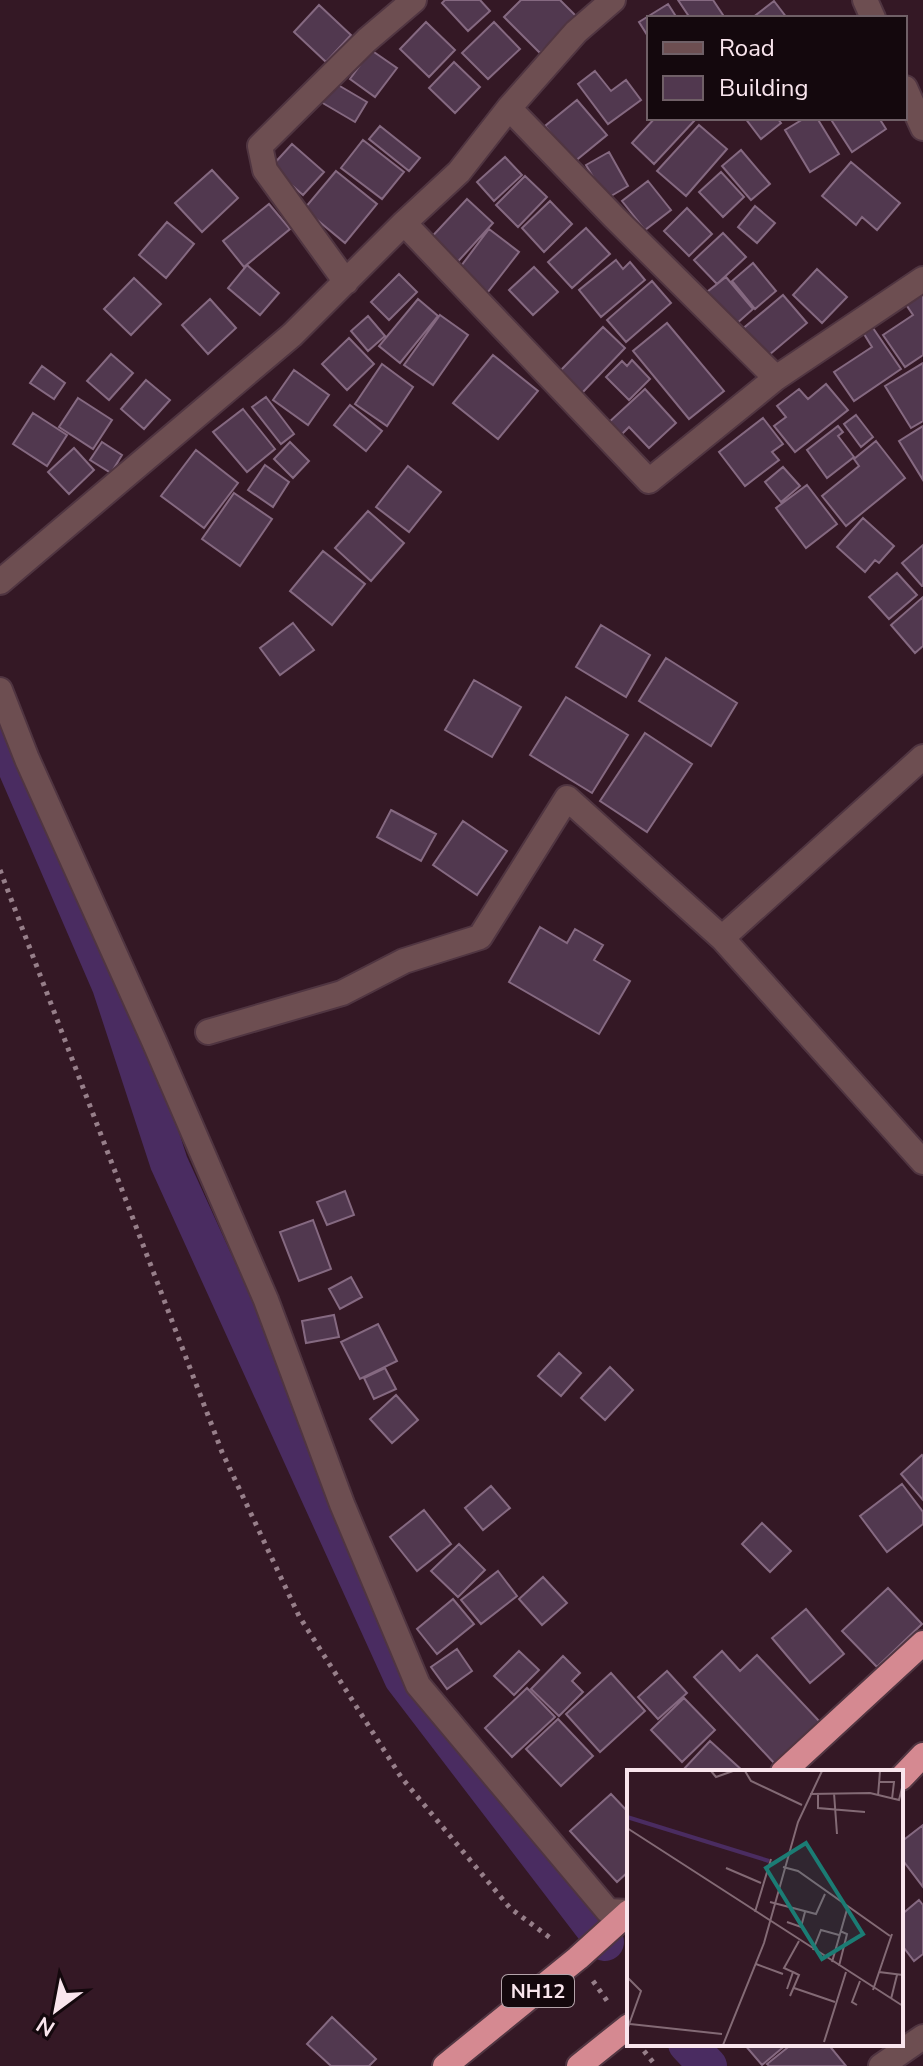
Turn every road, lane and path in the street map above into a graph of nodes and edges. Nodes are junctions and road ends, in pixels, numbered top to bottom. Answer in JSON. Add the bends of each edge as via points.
{"nodes":[{"id":1,"x":414,"y":0,"type":"edge"},
{"id":2,"x":613,"y":0,"type":"edge"},
{"id":3,"x":907,"y":92,"type":"edge"},
{"id":4,"x":509,"y":108,"type":"junction"},
{"id":5,"x":923,"y":128,"type":"edge"},
{"id":6,"x":404,"y":223,"type":"junction"},
{"id":7,"x":923,"y":279,"type":"edge"},
{"id":8,"x":346,"y":282,"type":"junction"},
{"id":9,"x":776,"y":378,"type":"junction"},
{"id":10,"x":0,"y":582,"type":"edge"},
{"id":11,"x":0,"y":690,"type":"edge"},
{"id":12,"x":923,"y":757,"type":"edge"},
{"id":13,"x":0,"y":870,"type":"edge"},
{"id":14,"x":722,"y":938,"type":"junction"},
{"id":15,"x":208,"y":1032,"type":"dead end"},
{"id":16,"x":923,"y":1162,"type":"edge"},
{"id":17,"x":923,"y":1643,"type":"edge"},
{"id":18,"x":923,"y":1755,"type":"edge"},
{"id":19,"x":785,"y":1770,"type":"edge"},
{"id":20,"x":903,"y":1776,"type":"edge"},
{"id":21,"x":627,"y":1912,"type":"edge"},
{"id":22,"x":627,"y":1914,"type":"edge"},
{"id":23,"x":578,"y":1958,"type":"junction"},
{"id":24,"x":627,"y":2027,"type":"edge"},
{"id":25,"x":627,"y":2036,"type":"edge"},
{"id":26,"x":923,"y":2037,"type":"edge"},
{"id":27,"x":641,"y":2046,"type":"edge"},
{"id":28,"x":445,"y":2066,"type":"edge"},
{"id":29,"x":579,"y":2066,"type":"edge"},
{"id":30,"x":656,"y":2066,"type":"edge"},
{"id":31,"x":881,"y":2066,"type":"edge"}],
"edges":[{"from":1,"to":8,"type":"street","via":[[260,146],[265,170]]},
{"from":2,"to":4,"type":"street","via":[[576,32]]},
{"from":3,"to":5,"type":"street"},
{"from":4,"to":6,"type":"street","via":[[459,172]]},
{"from":4,"to":9,"type":"street"},
{"from":6,"to":8,"type":"street"},
{"from":6,"to":9,"type":"street","via":[[649,481]]},
{"from":7,"to":9,"type":"street"},
{"from":8,"to":10,"type":"street","via":[[292,335]]},
{"from":11,"to":21,"type":"street","via":[[266,1300],[342,1504],[418,1685],[608,1911]]},
{"from":12,"to":14,"type":"street"},
{"from":13,"to":23,"type":"path","via":[[222,1452],[299,1616],[401,1777],[510,1908]]},
{"from":14,"to":15,"type":"street","via":[[567,798],[480,937],[404,961],[342,993]]},
{"from":14,"to":16,"type":"street"},
{"from":17,"to":19,"type":"highway"},
{"from":18,"to":20,"type":"highway"},
{"from":22,"to":23,"type":"highway","number":"NH12"},
{"from":23,"to":24,"type":"path"},
{"from":23,"to":28,"type":"highway","number":"NH12"},
{"from":25,"to":29,"type":"highway"},
{"from":26,"to":31,"type":"street"},
{"from":27,"to":30,"type":"path"}]}
